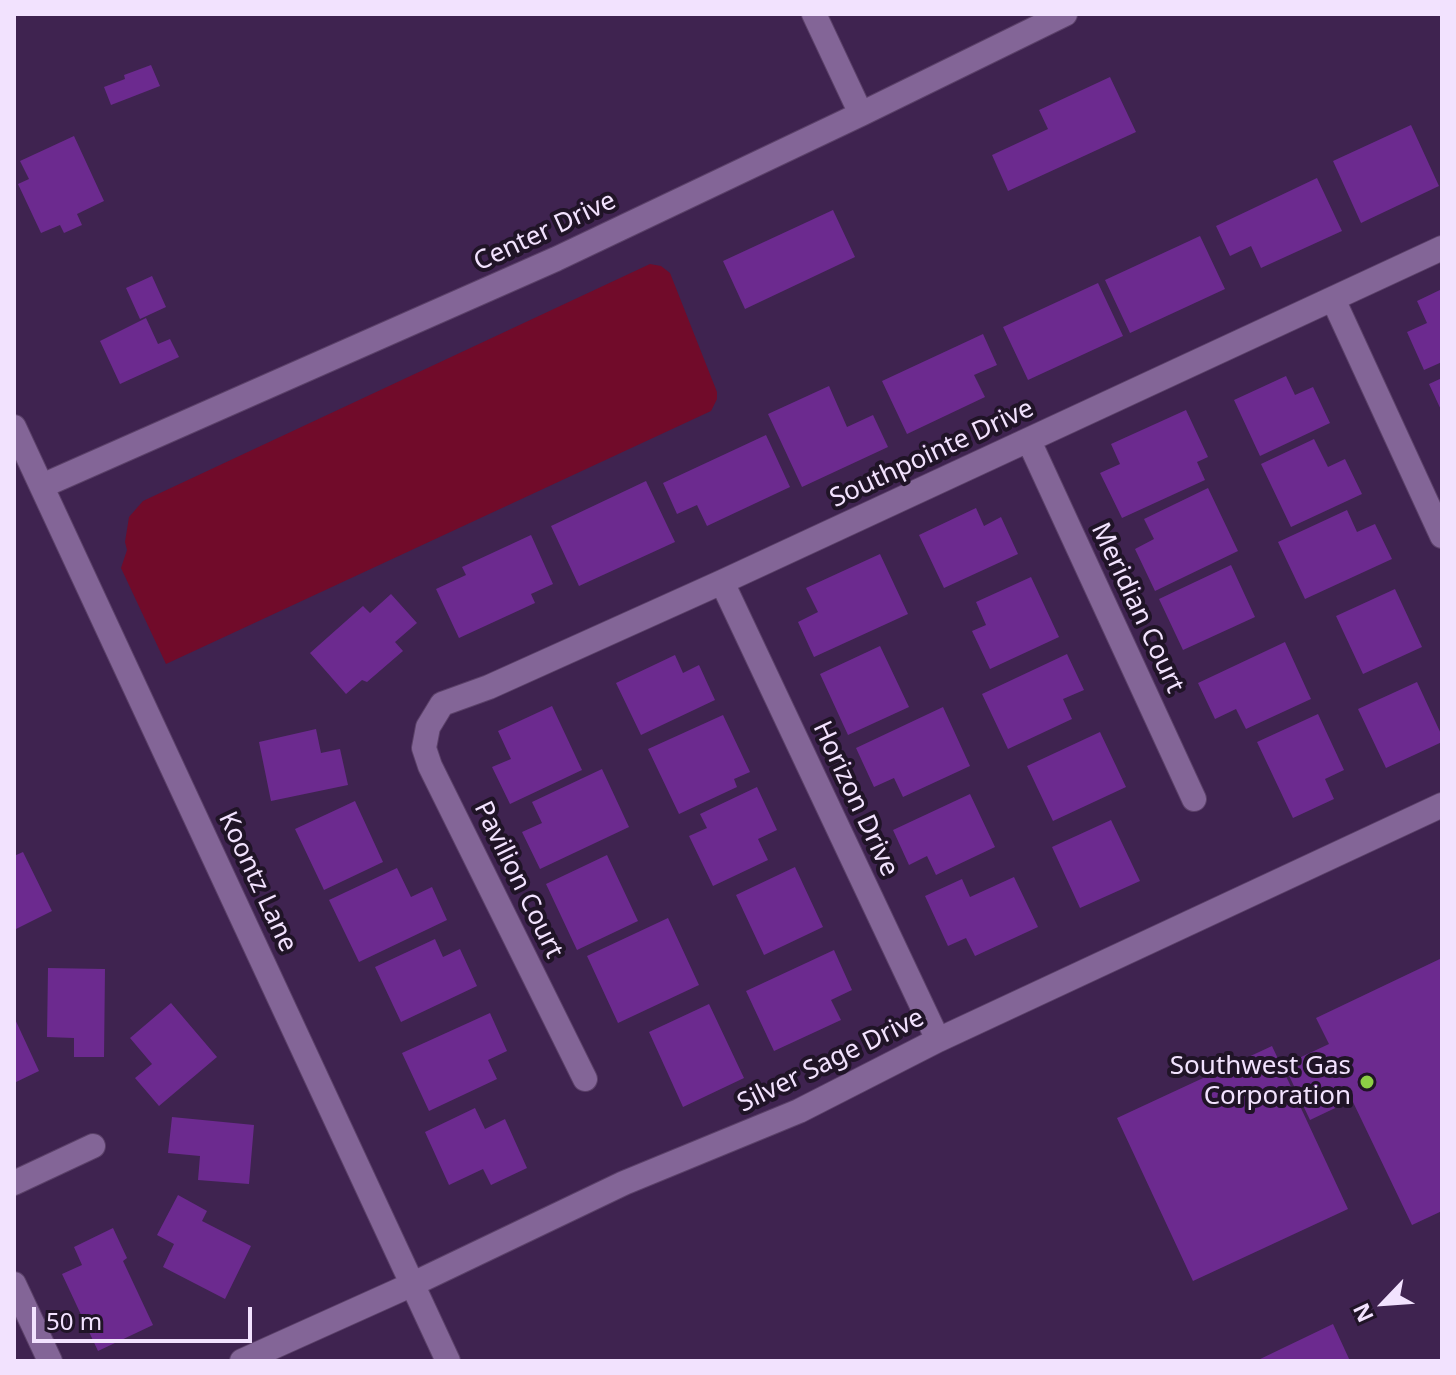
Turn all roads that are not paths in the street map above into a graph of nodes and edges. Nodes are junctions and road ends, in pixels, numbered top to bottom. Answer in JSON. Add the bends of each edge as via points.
{"nodes":[{"id":1,"x":814,"y":14,"type":"edge"},
{"id":2,"x":1065,"y":14,"type":"edge"},
{"id":3,"x":861,"y":114,"type":"junction"},
{"id":4,"x":1442,"y":248,"type":"edge"},
{"id":5,"x":1333,"y":299,"type":"junction"},
{"id":6,"x":14,"y":427,"type":"edge"},
{"id":7,"x":1029,"y":441,"type":"junction"},
{"id":8,"x":42,"y":486,"type":"junction"},
{"id":9,"x":1442,"y":536,"type":"edge"},
{"id":10,"x":722,"y":582,"type":"junction"},
{"id":11,"x":442,"y":704,"type":"joint"},
{"id":12,"x":1194,"y":799,"type":"dead end"},
{"id":13,"x":1442,"y":805,"type":"edge"},
{"id":14,"x":938,"y":1040,"type":"junction"},
{"id":15,"x":585,"y":1079,"type":"dead end"},
{"id":16,"x":93,"y":1146,"type":"dead end"},
{"id":17,"x":14,"y":1183,"type":"edge"},
{"id":18,"x":14,"y":1284,"type":"edge"},
{"id":19,"x":413,"y":1284,"type":"junction"},
{"id":20,"x":50,"y":1361,"type":"edge"},
{"id":21,"x":242,"y":1361,"type":"edge"},
{"id":22,"x":448,"y":1361,"type":"edge"}],
"edges":[{"from":1,"to":3,"type":"street"},
{"from":2,"to":3,"type":"street","name":"Center Drive"},
{"from":3,"to":8,"type":"street","name":"Center Drive","via":[[556,259]]},
{"from":4,"to":5,"type":"street","name":"Southpointe Drive"},
{"from":5,"to":7,"type":"street","name":"Southpointe Drive"},
{"from":5,"to":9,"type":"street"},
{"from":6,"to":8,"type":"street","name":"Koontz Lane"},
{"from":7,"to":10,"type":"street","name":"Southpointe Drive"},
{"from":7,"to":12,"type":"street","name":"Meridian Court"},
{"from":8,"to":19,"type":"street","name":"Koontz Lane"},
{"from":10,"to":11,"type":"street","name":"Southpointe Drive"},
{"from":10,"to":14,"type":"street","name":"Horizon Drive"},
{"from":11,"to":15,"type":"street","name":"Pavilion Court","via":[[428,727],[424,748],[430,766]]},
{"from":13,"to":14,"type":"street","name":"Silver Sage Drive"},
{"from":14,"to":19,"type":"street","name":"Silver Sage Drive","via":[[799,1111],[624,1183]]},
{"from":16,"to":17,"type":"street"},
{"from":18,"to":20,"type":"street"},
{"from":19,"to":21,"type":"street","name":"Silver Sage Drive"},
{"from":19,"to":22,"type":"street","name":"Koontz Lane"}]}
